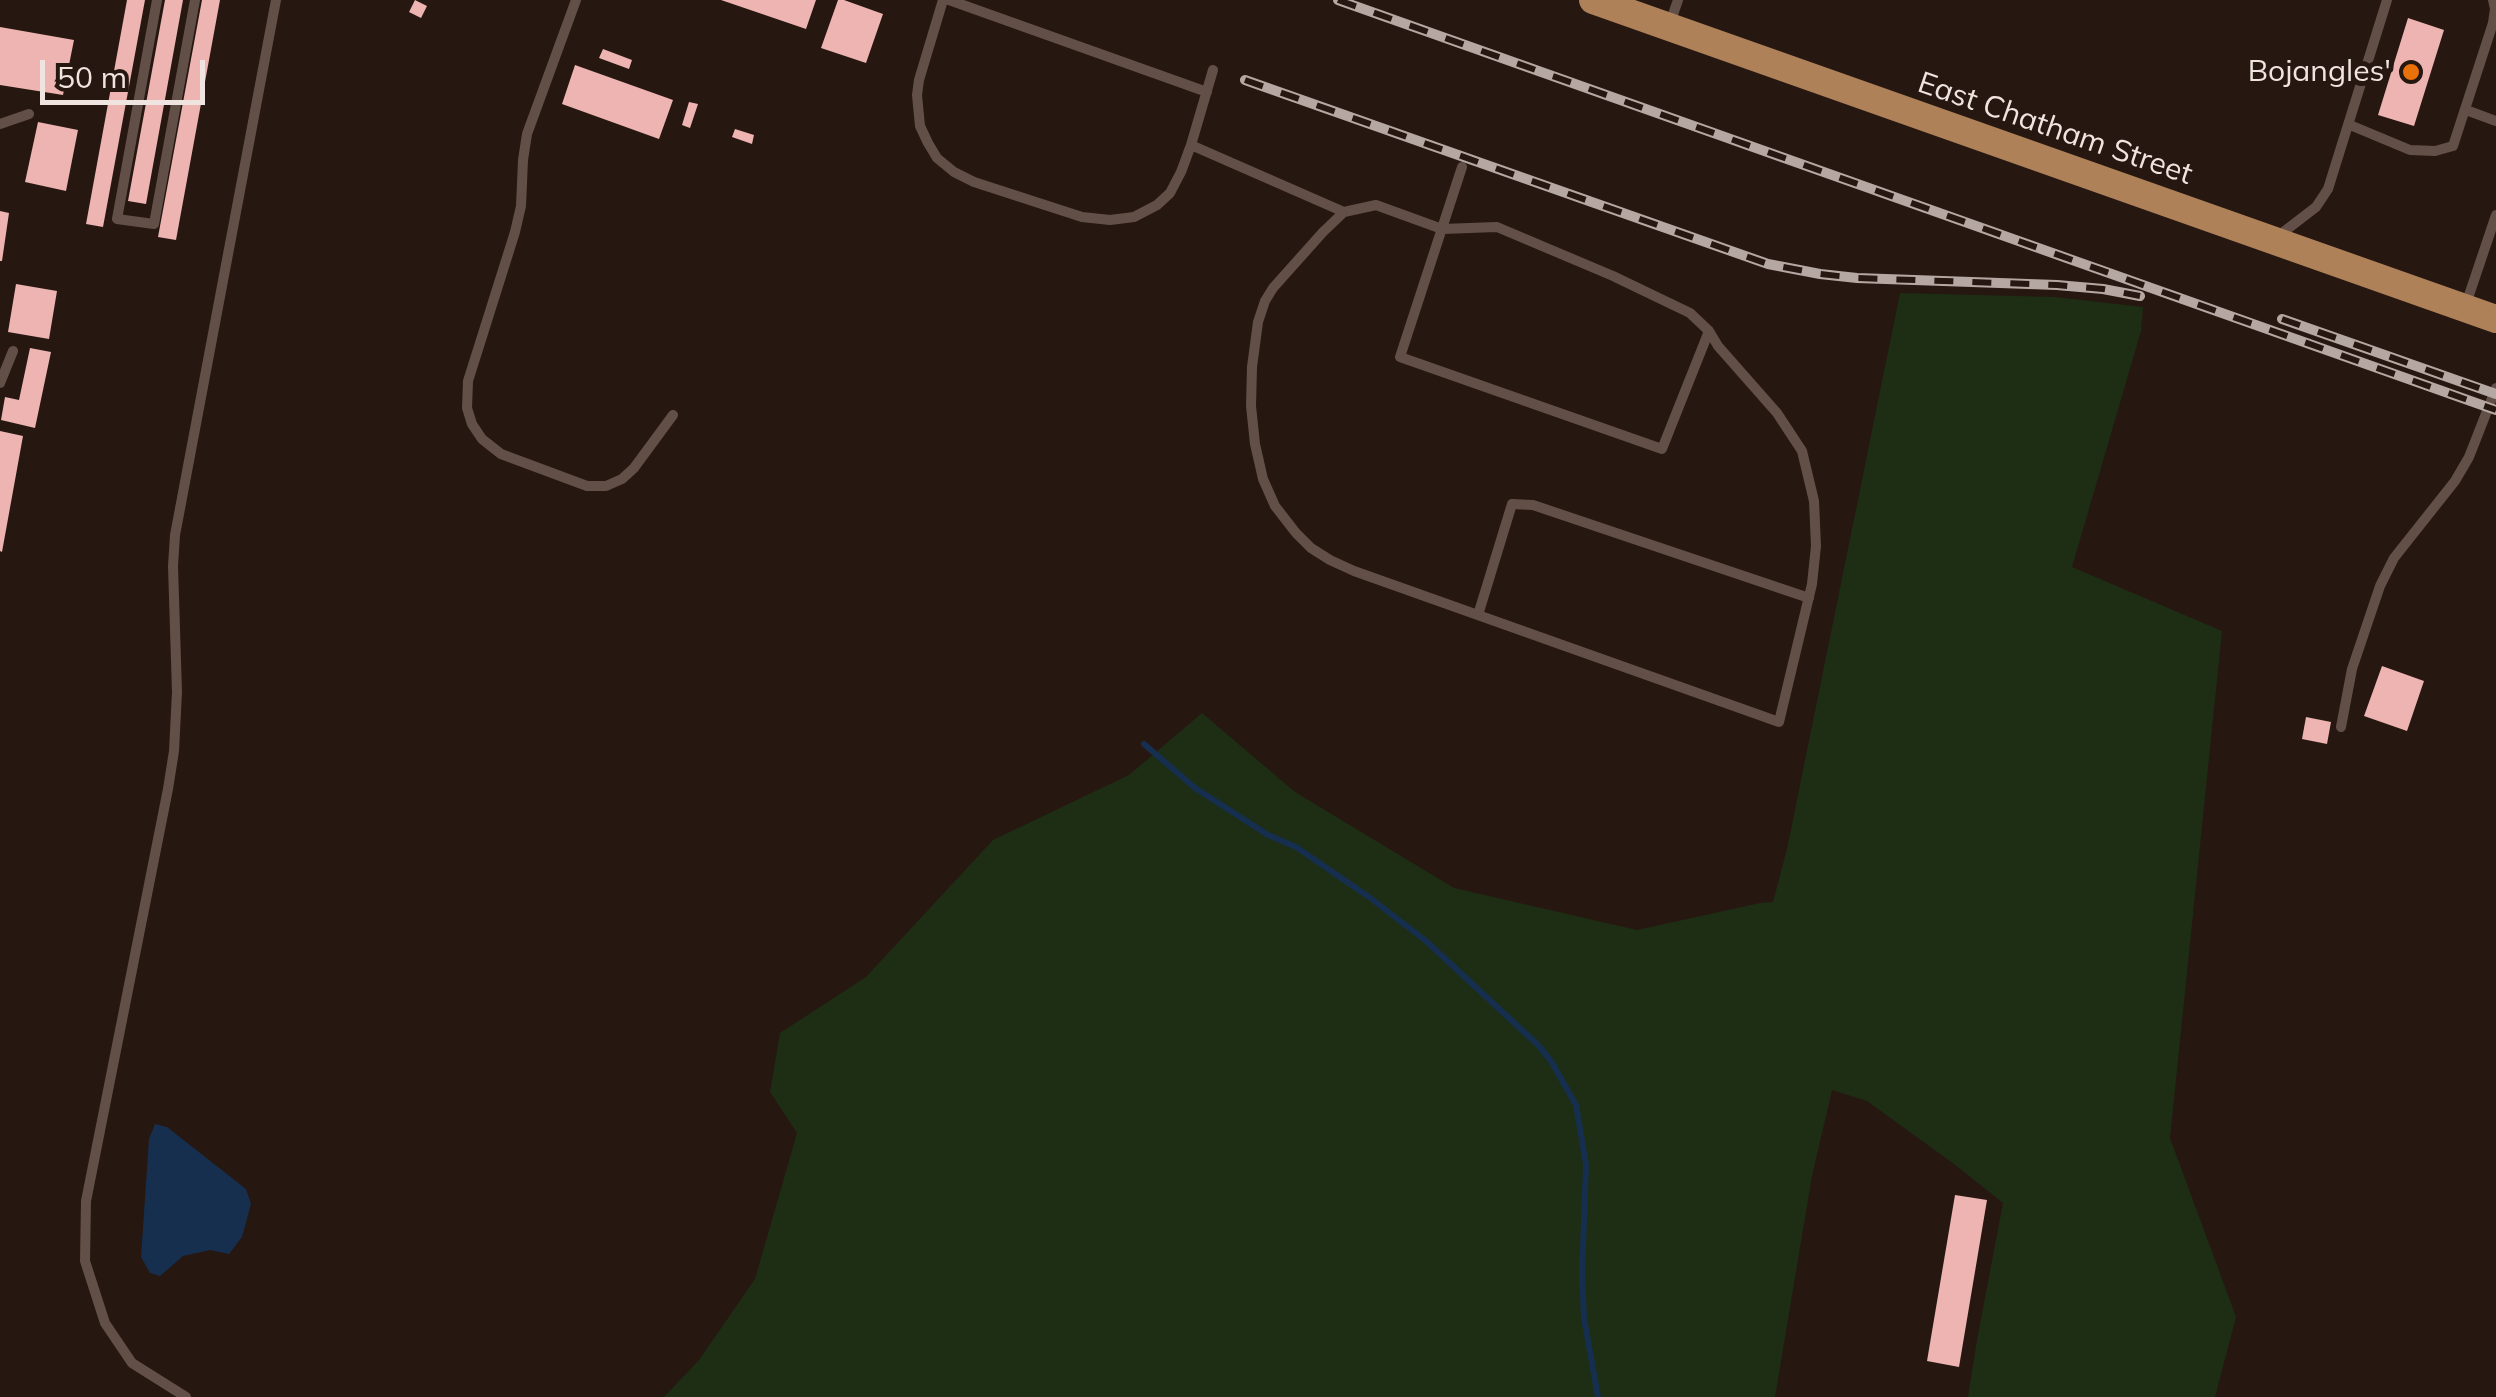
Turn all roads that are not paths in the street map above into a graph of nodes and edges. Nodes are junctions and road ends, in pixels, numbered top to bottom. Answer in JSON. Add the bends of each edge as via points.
{"nodes":[{"id":1,"x":158,"y":0,"type":"edge"},
{"id":2,"x":194,"y":0,"type":"edge"},
{"id":3,"x":276,"y":0,"type":"edge"},
{"id":4,"x":576,"y":0,"type":"edge"},
{"id":5,"x":946,"y":0,"type":"edge"},
{"id":6,"x":1594,"y":0,"type":"edge"},
{"id":7,"x":2387,"y":0,"type":"edge"},
{"id":8,"x":2493,"y":0,"type":"edge"},
{"id":9,"x":1673,"y":14,"type":"edge"},
{"id":10,"x":1214,"y":70,"type":"dead end"},
{"id":11,"x":1207,"y":92,"type":"junction"},
{"id":12,"x":2466,"y":110,"type":"junction"},
{"id":13,"x":29,"y":114,"type":"dead end"},
{"id":14,"x":2496,"y":122,"type":"edge"},
{"id":15,"x":0,"y":124,"type":"edge"},
{"id":16,"x":2350,"y":124,"type":"junction"},
{"id":17,"x":1191,"y":145,"type":"junction"},
{"id":18,"x":1462,"y":167,"type":"dead end"},
{"id":19,"x":1344,"y":212,"type":"junction"},
{"id":20,"x":2496,"y":215,"type":"edge"},
{"id":21,"x":1442,"y":229,"type":"junction"},
{"id":22,"x":2272,"y":240,"type":"junction"},
{"id":23,"x":2465,"y":308,"type":"junction"},
{"id":24,"x":2496,"y":319,"type":"edge"},
{"id":25,"x":1709,"y":332,"type":"junction"},
{"id":26,"x":13,"y":351,"type":"dead end"},
{"id":27,"x":0,"y":383,"type":"edge"},
{"id":28,"x":2496,"y":388,"type":"edge"},
{"id":29,"x":673,"y":415,"type":"dead end"},
{"id":30,"x":1809,"y":598,"type":"junction"},
{"id":31,"x":1478,"y":615,"type":"junction"},
{"id":32,"x":2341,"y":727,"type":"dead end"},
{"id":33,"x":186,"y":1397,"type":"edge"}],
"edges":[{"from":1,"to":2,"type":"lane","via":[[118,219],[154,224]]},
{"from":3,"to":33,"type":"lane","via":[[175,535],[177,692],[168,789],[86,1200],[86,1260],[105,1324],[132,1363]]},
{"from":4,"to":29,"type":"lane","via":[[527,134],[521,206],[468,381],[467,408],[482,439],[501,454],[587,486],[622,480]]},
{"from":5,"to":11,"type":"lane"},
{"from":5,"to":17,"type":"lane","via":[[919,80],[917,110],[928,144],[954,172],[1082,218],[1110,220],[1134,217],[1170,193]]},
{"from":6,"to":9,"type":"main road","name":"East Chatham Street"},
{"from":7,"to":16,"type":"lane"},
{"from":8,"to":12,"type":"lane","via":[[2494,24]]},
{"from":9,"to":22,"type":"main road","name":"East Chatham Street"},
{"from":10,"to":11,"type":"lane"},
{"from":11,"to":17,"type":"lane"},
{"from":12,"to":14,"type":"lane"},
{"from":12,"to":16,"type":"lane","via":[[2453,146],[2435,151],[2410,150]]},
{"from":13,"to":15,"type":"lane"},
{"from":16,"to":22,"type":"lane","via":[[2316,207]]},
{"from":17,"to":19,"type":"lane"},
{"from":18,"to":21,"type":"lane"},
{"from":19,"to":21,"type":"lane","via":[[1376,204]]},
{"from":19,"to":31,"type":"lane","via":[[1272,288],[1258,322],[1251,406],[1263,479],[1275,506],[1311,548],[1354,571]]},
{"from":20,"to":23,"type":"lane"},
{"from":21,"to":25,"type":"lane","via":[[1497,228],[1690,313]]},
{"from":21,"to":25,"type":"lane","via":[[1400,357],[1662,450]]},
{"from":22,"to":23,"type":"main road","name":"East Chatham Street"},
{"from":23,"to":24,"type":"main road","name":"East Chatham Street"},
{"from":25,"to":30,"type":"lane","via":[[1802,451],[1814,501]]},
{"from":26,"to":27,"type":"lane"},
{"from":28,"to":32,"type":"lane","via":[[2469,457],[2380,586]]},
{"from":30,"to":31,"type":"lane","via":[[1533,505],[1512,504]]},
{"from":30,"to":31,"type":"lane","via":[[1779,722]]}]}
